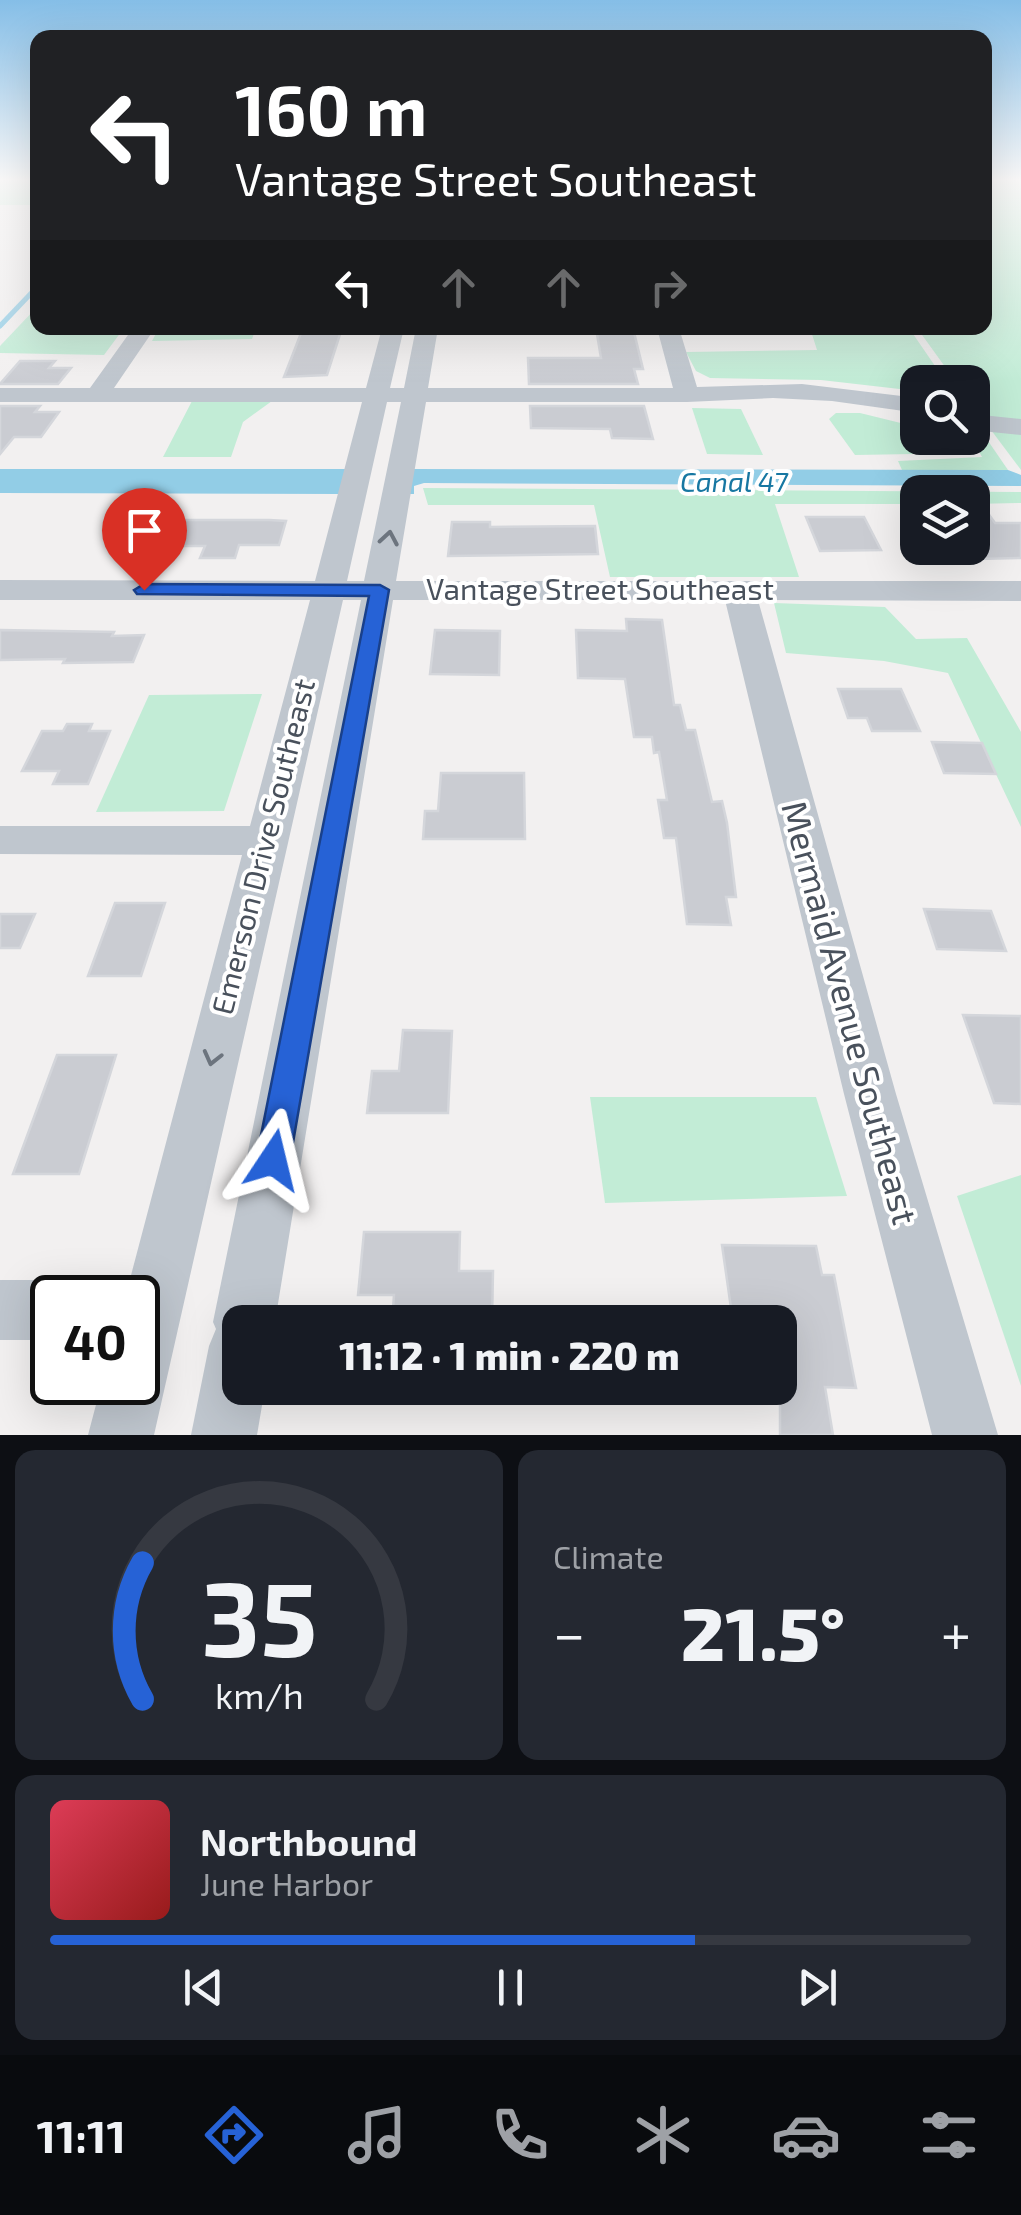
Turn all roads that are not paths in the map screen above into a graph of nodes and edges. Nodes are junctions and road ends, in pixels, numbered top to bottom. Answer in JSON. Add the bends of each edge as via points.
{"nodes":[{"id":1,"x":139,"y":335,"type":"edge"},
{"id":2,"x":393,"y":335,"type":"edge"},
{"id":3,"x":424,"y":335,"type":"edge"},
{"id":4,"x":670,"y":335,"type":"edge"},
{"id":5,"x":396,"y":395,"type":"junction"},
{"id":6,"x":687,"y":395,"type":"junction"},
{"id":7,"x":0,"y":396,"type":"edge"},
{"id":8,"x":96,"y":396,"type":"junction"},
{"id":9,"x":900,"y":408,"type":"edge"},
{"id":10,"x":0,"y":590,"type":"edge"},
{"id":11,"x":329,"y":590,"type":"junction"},
{"id":12,"x":380,"y":590,"type":"junction"},
{"id":13,"x":739,"y":590,"type":"junction"},
{"id":14,"x":1021,"y":591,"type":"edge"},
{"id":15,"x":0,"y":840,"type":"edge"},
{"id":16,"x":264,"y":841,"type":"junction"},
{"id":17,"x":156,"y":1275,"type":"edge"},
{"id":18,"x":247,"y":1305,"type":"edge"},
{"id":19,"x":0,"y":1310,"type":"edge"},
{"id":20,"x":30,"y":1310,"type":"edge"},
{"id":21,"x":128,"y":1405,"type":"edge"},
{"id":22,"x":229,"y":1405,"type":"edge"},
{"id":23,"x":121,"y":1435,"type":"edge"},
{"id":24,"x":224,"y":1435,"type":"edge"},
{"id":25,"x":964,"y":1435,"type":"edge"}],
"edges":[{"from":1,"to":8,"type":"street"},
{"from":2,"to":5,"type":"street","name":"Emerson Drive Southeast"},
{"from":3,"to":5,"type":"street","name":"Emerson Drive Southeast"},
{"from":4,"to":6,"type":"street"},
{"from":5,"to":6,"type":"street"},
{"from":5,"to":8,"type":"street"},
{"from":5,"to":11,"type":"street","name":"Emerson Drive Southeast"},
{"from":12,"to":5,"type":"street","name":"Emerson Drive Southeast","one_way":true},
{"from":6,"to":9,"type":"street"},
{"from":7,"to":8,"type":"street"},
{"from":10,"to":11,"type":"street","name":"Vantage Street Southeast"},
{"from":11,"to":12,"type":"street","name":"Vantage Street Southeast"},
{"from":11,"to":16,"type":"street","name":"Emerson Drive Southeast"},
{"from":12,"to":13,"type":"street","name":"Vantage Street Southeast"},
{"from":12,"to":18,"type":"street","name":"Emerson Drive Southeast"},
{"from":13,"to":14,"type":"street","name":"Vantage Street Southeast"},
{"from":13,"to":25,"type":"street","name":"Mermaid Avenue Southeast"},
{"from":15,"to":16,"type":"street"},
{"from":16,"to":17,"type":"street","name":"Emerson Drive Southeast","one_way":true},
{"from":19,"to":20,"type":"street"},
{"from":21,"to":23,"type":"street"},
{"from":22,"to":24,"type":"street"}]}
